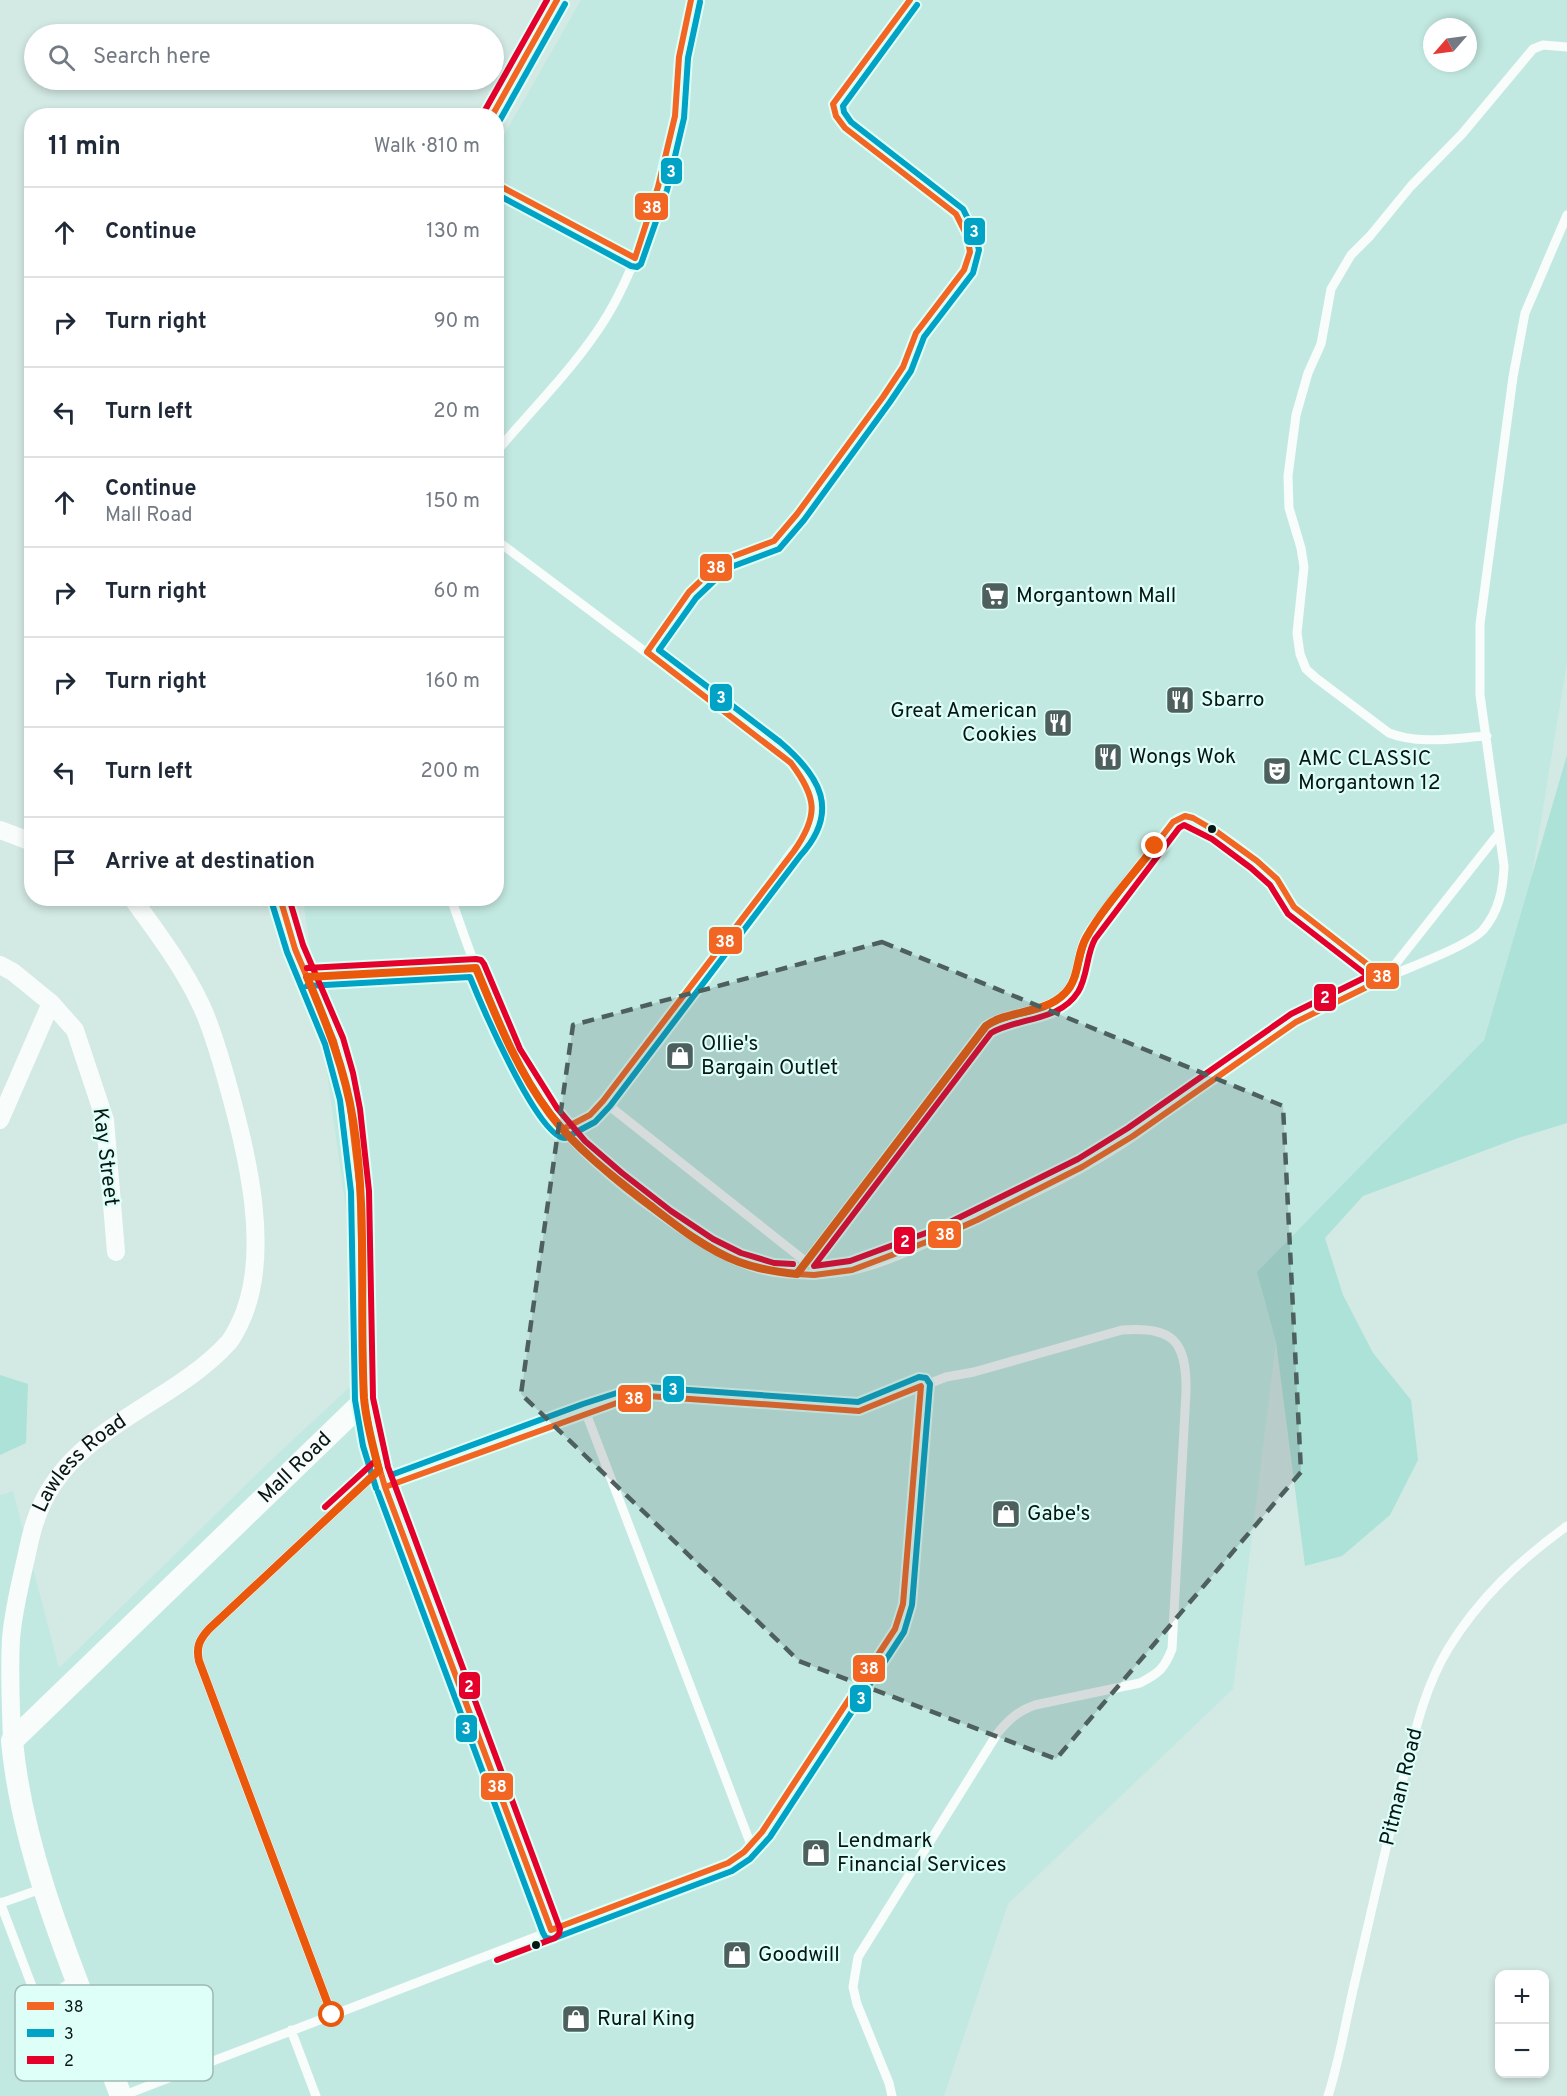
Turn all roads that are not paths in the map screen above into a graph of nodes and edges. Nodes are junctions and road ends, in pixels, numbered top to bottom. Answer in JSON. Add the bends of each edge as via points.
{"nodes":[{"id":1,"x":557,"y":0,"type":"edge"},
{"id":2,"x":691,"y":0,"type":"edge"},
{"id":3,"x":910,"y":0,"type":"edge"},
{"id":4,"x":1567,"y":47,"type":"edge"},
{"id":5,"x":496,"y":108,"type":"edge"},
{"id":6,"x":504,"y":188,"type":"edge"},
{"id":7,"x":1567,"y":215,"type":"edge"},
{"id":8,"x":635,"y":258,"type":"junction"},
{"id":9,"x":504,"y":443,"type":"edge"},
{"id":10,"x":504,"y":546,"type":"edge"},
{"id":11,"x":647,"y":652,"type":"junction"},
{"id":12,"x":1487,"y":736,"type":"junction"},
{"id":13,"x":0,"y":830,"type":"edge"},
{"id":14,"x":1499,"y":833,"type":"junction"},
{"id":15,"x":24,"y":839,"type":"edge"},
{"id":16,"x":138,"y":906,"type":"edge"},
{"id":17,"x":282,"y":906,"type":"edge"},
{"id":18,"x":454,"y":906,"type":"edge"},
{"id":19,"x":0,"y":965,"type":"edge"},
{"id":20,"x":476,"y":968,"type":"junction"},
{"id":21,"x":307,"y":977,"type":"junction"},
{"id":22,"x":1385,"y":978,"type":"junction"},
{"id":23,"x":51,"y":1003,"type":"junction"},
{"id":24,"x":603,"y":1101,"type":"junction"},
{"id":25,"x":0,"y":1120,"type":"edge"},
{"id":26,"x":563,"y":1129,"type":"junction"},
{"id":27,"x":116,"y":1252,"type":"dead end"},
{"id":28,"x":805,"y":1261,"type":"junction"},
{"id":29,"x":797,"y":1274,"type":"junction"},
{"id":30,"x":921,"y":1386,"type":"junction"},
{"id":31,"x":364,"y":1401,"type":"junction"},
{"id":32,"x":586,"y":1413,"type":"junction"},
{"id":33,"x":379,"y":1470,"type":"junction"},
{"id":34,"x":385,"y":1487,"type":"junction"},
{"id":35,"x":1567,"y":1526,"type":"edge"},
{"id":36,"x":6,"y":1741,"type":"edge"},
{"id":37,"x":751,"y":1845,"type":"junction"},
{"id":38,"x":45,"y":1888,"type":"junction"},
{"id":39,"x":0,"y":1903,"type":"edge"},
{"id":40,"x":551,"y":1930,"type":"junction"},
{"id":41,"x":77,"y":1979,"type":"junction"},
{"id":42,"x":31,"y":1985,"type":"edge"},
{"id":43,"x":67,"y":1985,"type":"edge"},
{"id":44,"x":79,"y":1985,"type":"edge"},
{"id":45,"x":332,"y":2015,"type":"junction"},
{"id":46,"x":291,"y":2030,"type":"junction"},
{"id":47,"x":213,"y":2060,"type":"edge"},
{"id":48,"x":115,"y":2081,"type":"edge"},
{"id":49,"x":160,"y":2081,"type":"edge"},
{"id":50,"x":121,"y":2096,"type":"edge"},
{"id":51,"x":316,"y":2096,"type":"edge"},
{"id":52,"x":892,"y":2096,"type":"edge"},
{"id":53,"x":1328,"y":2096,"type":"edge"}],
"edges":[{"from":1,"to":5,"type":"street"},
{"from":2,"to":8,"type":"lane","via":[[679,57],[675,116]]},
{"from":3,"to":11,"type":"lane","via":[[833,104],[845,128],[956,214],[970,252],[964,270],[916,333],[903,367],[883,397],[797,514],[774,541],[726,559],[709,573],[689,592]]},
{"from":4,"to":12,"type":"lane","via":[[1543,45],[1533,50],[1351,255],[1331,289],[1321,344],[1300,398],[1288,476],[1289,508],[1304,567],[1297,633],[1306,669],[1389,733],[1402,738]]},
{"from":6,"to":8,"type":"lane"},
{"from":7,"to":12,"type":"lane","via":[[1526,313],[1514,377],[1480,624],[1480,695]]},
{"from":8,"to":9,"type":"lane","via":[[599,329]]},
{"from":10,"to":11,"type":"lane"},
{"from":11,"to":24,"type":"lane","via":[[791,763],[808,785],[814,814],[805,837]]},
{"from":12,"to":14,"type":"lane"},
{"from":13,"to":15,"type":"street"},
{"from":14,"to":22,"type":"lane"},
{"from":14,"to":22,"type":"lane","via":[[1503,887],[1491,919],[1479,934],[1462,944]]},
{"from":16,"to":36,"type":"street","name":"Lawless Road","via":[[201,1005],[219,1057],[251,1181],[254,1274],[247,1310],[231,1340],[173,1389],[89,1443],[65,1468],[43,1501],[30,1540],[11,1636]]},
{"from":17,"to":21,"type":"street"},
{"from":18,"to":20,"type":"lane"},
{"from":19,"to":23,"type":"street","name":"Kay Street"},
{"from":20,"to":21,"type":"lane"},
{"from":20,"to":26,"type":"lane","via":[[512,1053]]},
{"from":21,"to":31,"type":"street","via":[[331,1033],[353,1122],[360,1194]]},
{"from":22,"to":28,"type":"lane","via":[[1294,907],[1276,877],[1201,821],[1178,818],[1085,939],[1078,970],[1065,994],[1036,1009],[1006,1015],[986,1026]]},
{"from":22,"to":29,"type":"lane","via":[[1281,1032],[1133,1136],[1047,1186],[937,1238],[852,1270]]},
{"from":23,"to":25,"type":"street"},
{"from":23,"to":27,"type":"street","name":"Kay Street","via":[[75,1030],[105,1120]]},
{"from":24,"to":26,"type":"lane","via":[[590,1115]]},
{"from":24,"to":28,"type":"lane"},
{"from":26,"to":29,"type":"lane","via":[[616,1180],[709,1247],[772,1272]]},
{"from":28,"to":29,"type":"lane"},
{"from":30,"to":32,"type":"lane","via":[[859,1411],[648,1396]]},
{"from":30,"to":37,"type":"lane","via":[[903,1604],[895,1629]]},
{"from":30,"to":52,"type":"lane","via":[[1122,1330],[1142,1328],[1162,1332],[1174,1341],[1183,1354],[1187,1371],[1172,1649],[1166,1665],[1140,1683],[1021,1710],[997,1734],[858,1957],[853,1987],[857,2004]]},
{"from":31,"to":33,"type":"lane"},
{"from":31,"to":36,"type":"street","name":"Mall Road"},
{"from":32,"to":34,"type":"lane"},
{"from":32,"to":37,"type":"lane"},
{"from":33,"to":34,"type":"lane"},
{"from":33,"to":45,"type":"lane","via":[[209,1629],[196,1649]]},
{"from":34,"to":40,"type":"lane"},
{"from":35,"to":53,"type":"lane","name":"Pitman Road","via":[[1513,1568],[1488,1594],[1447,1650],[1434,1676],[1413,1742]]},
{"from":36,"to":38,"type":"street","name":"Lawless Road"},
{"from":37,"to":40,"type":"lane","via":[[728,1863]]},
{"from":38,"to":39,"type":"lane"},
{"from":38,"to":41,"type":"street","name":"Lawless Road"},
{"from":39,"to":42,"type":"lane"},
{"from":40,"to":45,"type":"lane"},
{"from":41,"to":43,"type":"lane"},
{"from":41,"to":44,"type":"street","name":"Lawless Road"},
{"from":45,"to":46,"type":"lane"},
{"from":46,"to":47,"type":"lane"},
{"from":46,"to":51,"type":"lane"},
{"from":48,"to":50,"type":"street","name":"Lawless Road"},
{"from":49,"to":50,"type":"lane"}]}
